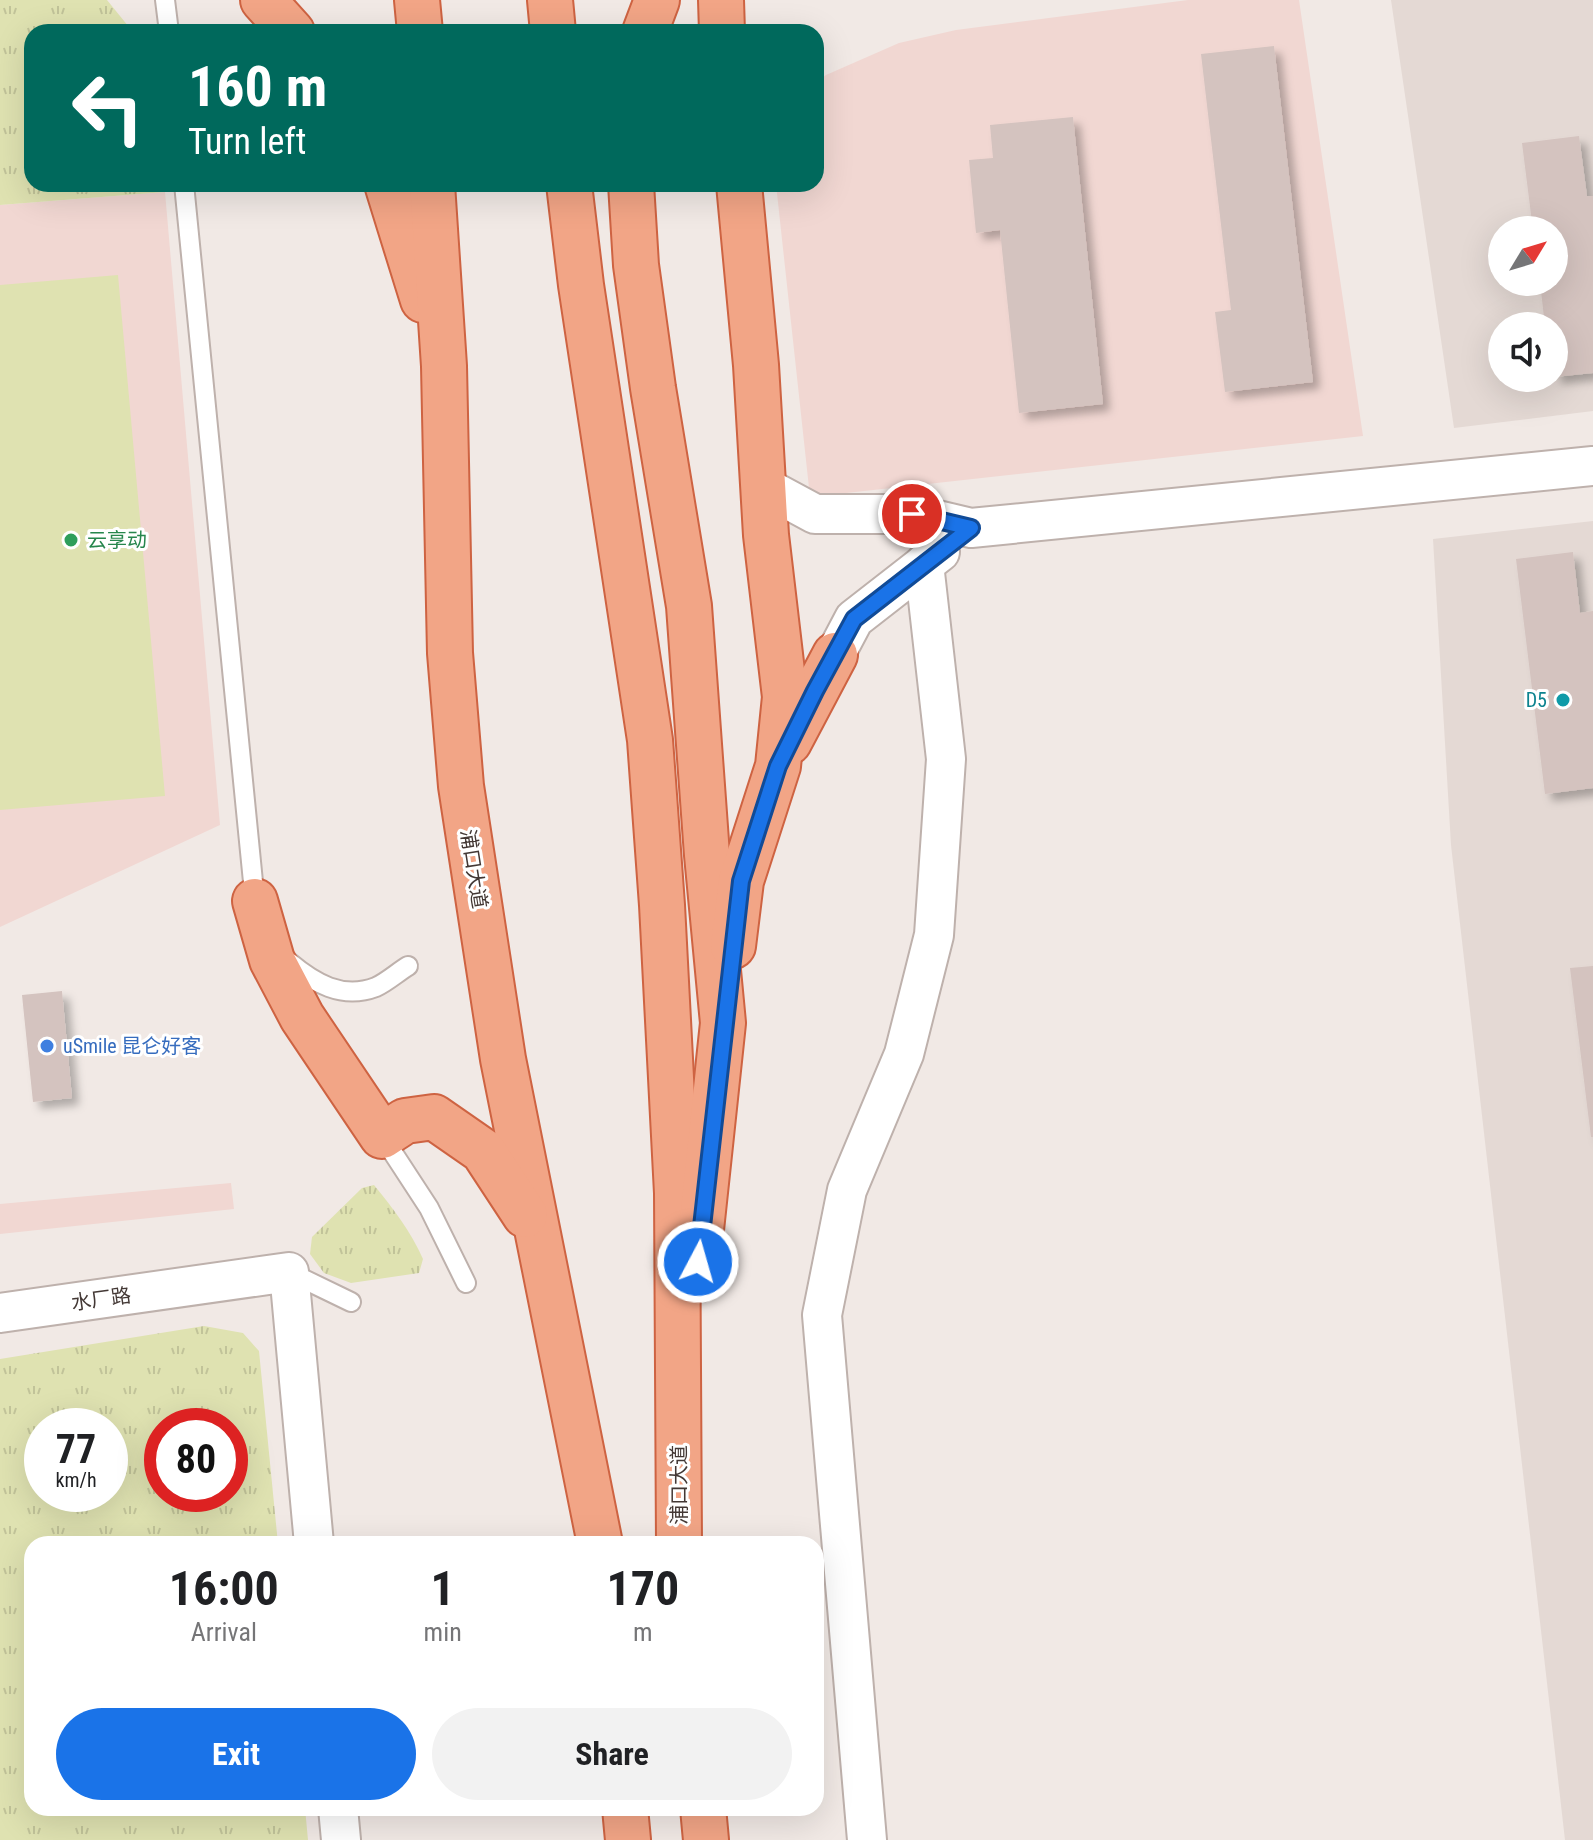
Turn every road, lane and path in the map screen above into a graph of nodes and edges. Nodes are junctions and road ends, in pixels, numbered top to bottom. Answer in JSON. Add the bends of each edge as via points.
{"nodes":[{"id":1,"x":165,"y":0,"type":"edge"},
{"id":2,"x":263,"y":0,"type":"edge"},
{"id":3,"x":417,"y":0,"type":"edge"},
{"id":4,"x":550,"y":0,"type":"edge"},
{"id":5,"x":657,"y":0,"type":"edge"},
{"id":6,"x":721,"y":0,"type":"edge"},
{"id":7,"x":168,"y":24,"type":"edge"},
{"id":8,"x":285,"y":24,"type":"edge"},
{"id":9,"x":419,"y":24,"type":"edge"},
{"id":10,"x":552,"y":24,"type":"edge"},
{"id":11,"x":648,"y":24,"type":"edge"},
{"id":12,"x":722,"y":24,"type":"edge"},
{"id":13,"x":185,"y":192,"type":"edge"},
{"id":14,"x":390,"y":192,"type":"edge"},
{"id":15,"x":433,"y":192,"type":"edge"},
{"id":16,"x":570,"y":192,"type":"edge"},
{"id":17,"x":631,"y":192,"type":"edge"},
{"id":18,"x":740,"y":192,"type":"edge"},
{"id":19,"x":444,"y":366,"type":"junction"},
{"id":20,"x":1593,"y":466,"type":"edge"},
{"id":21,"x":763,"y":486,"type":"junction"},
{"id":22,"x":971,"y":528,"type":"junction"},
{"id":23,"x":924,"y":564,"type":"junction"},
{"id":24,"x":835,"y":655,"type":"joint"},
{"id":25,"x":778,"y":766,"type":"junction"},
{"id":26,"x":255,"y":901,"type":"junction"},
{"id":27,"x":408,"y":966,"type":"dead end"},
{"id":28,"x":723,"y":1023,"type":"junction"},
{"id":29,"x":382,"y":1136,"type":"junction"},
{"id":30,"x":537,"y":1234,"type":"junction"},
{"id":31,"x":289,"y":1272,"type":"junction"},
{"id":32,"x":466,"y":1283,"type":"dead end"},
{"id":33,"x":351,"y":1302,"type":"dead end"},
{"id":34,"x":0,"y":1313,"type":"edge"},
{"id":35,"x":679,"y":1441,"type":"junction"},
{"id":36,"x":313,"y":1536,"type":"edge"},
{"id":37,"x":598,"y":1536,"type":"edge"},
{"id":38,"x":679,"y":1536,"type":"edge"},
{"id":39,"x":339,"y":1816,"type":"edge"},
{"id":40,"x":626,"y":1816,"type":"edge"},
{"id":41,"x":704,"y":1816,"type":"edge"},
{"id":42,"x":341,"y":1840,"type":"edge"},
{"id":43,"x":628,"y":1840,"type":"edge"},
{"id":44,"x":706,"y":1840,"type":"edge"},
{"id":45,"x":867,"y":1840,"type":"edge"}],
"edges":[{"from":1,"to":7,"type":"lane"},
{"from":2,"to":8,"type":"highway"},
{"from":3,"to":9,"type":"highway"},
{"from":4,"to":10,"type":"highway"},
{"from":5,"to":11,"type":"highway"},
{"from":6,"to":12,"type":"highway"},
{"from":13,"to":26,"type":"lane"},
{"from":14,"to":19,"type":"highway"},
{"from":15,"to":19,"type":"highway","name":"浦口大道"},
{"from":16,"to":35,"type":"highway","name":"浦口大道","via":[[650,740],[677,1193]]},
{"from":17,"to":28,"type":"highway","via":[[653,388],[689,606]]},
{"from":18,"to":21,"type":"highway"},
{"from":19,"to":30,"type":"highway","name":"浦口大道","via":[[450,653],[461,786],[503,1059]]},
{"from":20,"to":22,"type":"street"},
{"from":21,"to":22,"type":"street","via":[[815,514],[912,514]]},
{"from":21,"to":25,"type":"highway","via":[[785,697]]},
{"from":22,"to":23,"type":"street"},
{"from":23,"to":24,"type":"street","via":[[854,619]]},
{"from":23,"to":45,"type":"street","via":[[946,759],[934,935],[904,1054],[847,1190],[822,1315]]},
{"from":24,"to":25,"type":"highway"},
{"from":25,"to":28,"type":"highway","via":[[741,881]]},
{"from":26,"to":27,"type":"lane","via":[[286,959],[312,981],[347,993],[376,987]]},
{"from":26,"to":29,"type":"highway","via":[[272,960],[302,1017]]},
{"from":28,"to":35,"type":"highway"},
{"from":29,"to":30,"type":"highway","via":[[405,1121],[434,1117],[483,1151]]},
{"from":29,"to":32,"type":"lane","via":[[429,1208]]},
{"from":30,"to":37,"type":"highway","name":"浦口大道"},
{"from":31,"to":33,"type":"lane"},
{"from":31,"to":34,"type":"street","name":"水厂路"},
{"from":31,"to":36,"type":"street"},
{"from":35,"to":38,"type":"highway","name":"浦口大道"},
{"from":39,"to":42,"type":"street"},
{"from":40,"to":43,"type":"highway"},
{"from":41,"to":44,"type":"highway"}]}
